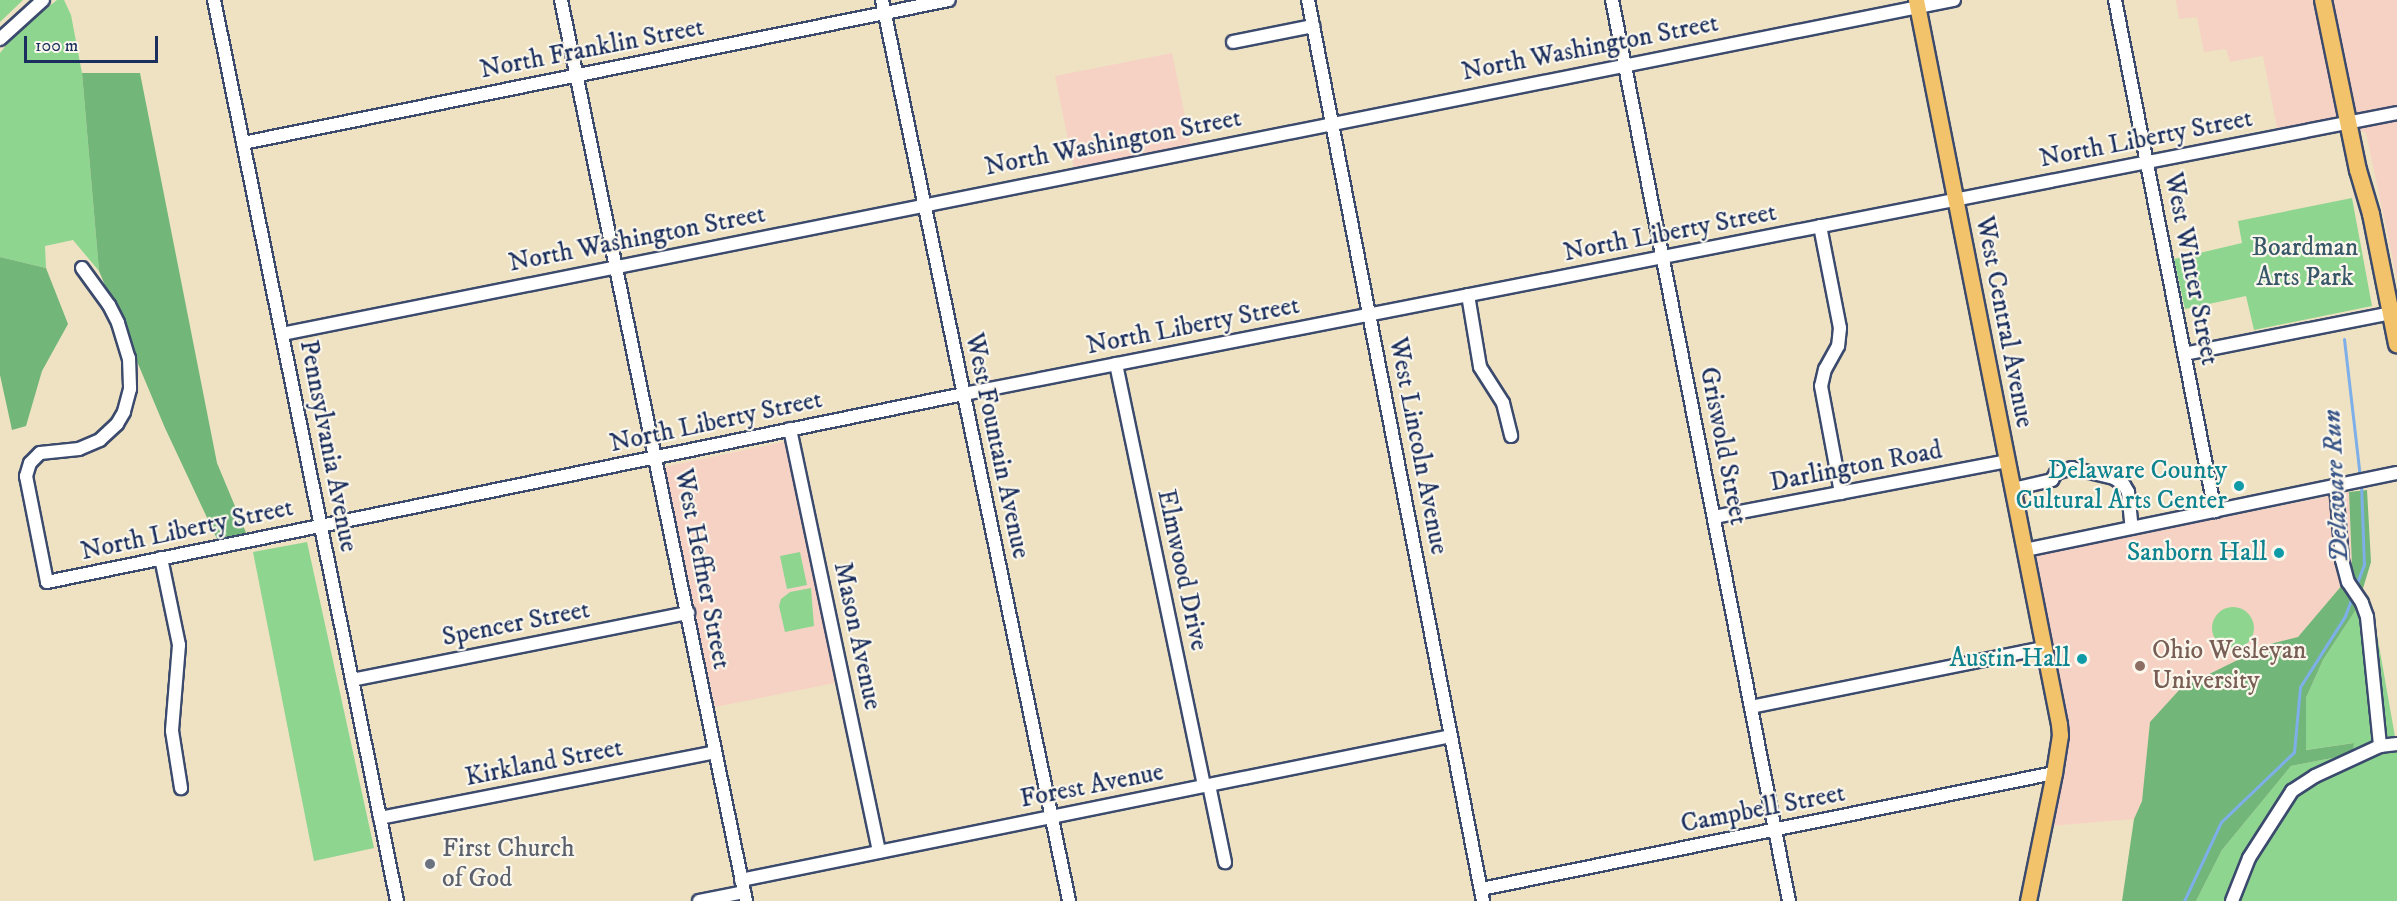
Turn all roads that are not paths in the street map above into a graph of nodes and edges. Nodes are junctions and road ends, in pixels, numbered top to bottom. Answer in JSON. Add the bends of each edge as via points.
{"nodes":[{"id":1,"x":43,"y":0,"type":"edge"},
{"id":2,"x":214,"y":0,"type":"edge"},
{"id":3,"x":561,"y":0,"type":"edge"},
{"id":4,"x":882,"y":0,"type":"edge"},
{"id":5,"x":949,"y":0,"type":"edge"},
{"id":6,"x":1308,"y":0,"type":"edge"},
{"id":7,"x":1612,"y":0,"type":"edge"},
{"id":8,"x":1954,"y":0,"type":"edge"},
{"id":9,"x":2115,"y":0,"type":"edge"},
{"id":10,"x":2323,"y":0,"type":"edge"},
{"id":11,"x":1917,"y":4,"type":"edge"},
{"id":12,"x":884,"y":13,"type":"junction"},
{"id":13,"x":1313,"y":26,"type":"junction"},
{"id":14,"x":0,"y":39,"type":"edge"},
{"id":15,"x":1233,"y":42,"type":"dead end"},
{"id":16,"x":1625,"y":64,"type":"junction"},
{"id":17,"x":576,"y":75,"type":"junction"},
{"id":18,"x":2397,"y":113,"type":"edge"},
{"id":19,"x":1332,"y":122,"type":"junction"},
{"id":20,"x":2348,"y":123,"type":"junction"},
{"id":21,"x":243,"y":143,"type":"junction"},
{"id":22,"x":2147,"y":162,"type":"junction"},
{"id":23,"x":1956,"y":200,"type":"junction"},
{"id":24,"x":924,"y":204,"type":"junction"},
{"id":25,"x":1820,"y":226,"type":"junction"},
{"id":26,"x":1663,"y":257,"type":"junction"},
{"id":27,"x":616,"y":266,"type":"junction"},
{"id":28,"x":82,"y":268,"type":"dead end"},
{"id":29,"x":1468,"y":295,"type":"junction"},
{"id":30,"x":2391,"y":313,"type":"junction"},
{"id":31,"x":1369,"y":315,"type":"junction"},
{"id":32,"x":282,"y":333,"type":"junction"},
{"id":33,"x":2397,"y":344,"type":"edge"},
{"id":34,"x":2184,"y":354,"type":"junction"},
{"id":35,"x":1116,"y":364,"type":"junction"},
{"id":36,"x":964,"y":394,"type":"junction"},
{"id":37,"x":790,"y":429,"type":"junction"},
{"id":38,"x":1511,"y":436,"type":"dead end"},
{"id":39,"x":656,"y":457,"type":"junction"},
{"id":40,"x":2007,"y":461,"type":"junction"},
{"id":41,"x":2397,"y":473,"type":"edge"},
{"id":42,"x":2336,"y":487,"type":"junction"},
{"id":43,"x":2013,"y":489,"type":"junction"},
{"id":44,"x":1841,"y":493,"type":"junction"},
{"id":45,"x":2215,"y":512,"type":"junction"},
{"id":46,"x":1714,"y":517,"type":"junction"},
{"id":47,"x":321,"y":525,"type":"junction"},
{"id":48,"x":2132,"y":528,"type":"junction"},
{"id":49,"x":2025,"y":550,"type":"junction"},
{"id":50,"x":161,"y":558,"type":"junction"},
{"id":51,"x":688,"y":613,"type":"junction"},
{"id":52,"x":2044,"y":648,"type":"junction"},
{"id":53,"x":352,"y":680,"type":"junction"},
{"id":54,"x":1751,"y":707,"type":"junction"},
{"id":55,"x":1451,"y":736,"type":"junction"},
{"id":56,"x":2397,"y":744,"type":"edge"},
{"id":57,"x":2380,"y":746,"type":"junction"},
{"id":58,"x":716,"y":752,"type":"junction"},
{"id":59,"x":2054,"y":773,"type":"junction"},
{"id":60,"x":1206,"y":786,"type":"junction"},
{"id":61,"x":181,"y":788,"type":"dead end"},
{"id":62,"x":1052,"y":817,"type":"junction"},
{"id":63,"x":380,"y":818,"type":"junction"},
{"id":64,"x":1776,"y":830,"type":"junction"},
{"id":65,"x":879,"y":852,"type":"junction"},
{"id":66,"x":1225,"y":862,"type":"dead end"},
{"id":67,"x":744,"y":891,"type":"edge"},
{"id":68,"x":1482,"y":895,"type":"edge"},
{"id":69,"x":397,"y":901,"type":"edge"},
{"id":70,"x":699,"y":901,"type":"edge"},
{"id":71,"x":1069,"y":901,"type":"edge"},
{"id":72,"x":1789,"y":901,"type":"edge"},
{"id":73,"x":2028,"y":901,"type":"edge"},
{"id":74,"x":2232,"y":901,"type":"edge"}],
"edges":[{"from":1,"to":14,"type":"street"},
{"from":2,"to":21,"type":"street","name":"Pennsylvania Avenue"},
{"from":3,"to":17,"type":"street","name":"West Heffner Street"},
{"from":4,"to":12,"type":"street","name":"West Fountain Avenue"},
{"from":5,"to":12,"type":"street","name":"North Franklin Street"},
{"from":6,"to":13,"type":"street","name":"West Lincoln Avenue"},
{"from":7,"to":16,"type":"street","name":"Griswold Street"},
{"from":8,"to":11,"type":"street","name":"North Washington Street"},
{"from":9,"to":22,"type":"street","name":"West Winter Street"},
{"from":10,"to":20,"type":"highway"},
{"from":11,"to":16,"type":"street","name":"North Washington Street"},
{"from":11,"to":23,"type":"main road","name":"West Central Avenue"},
{"from":12,"to":17,"type":"street","name":"North Franklin Street"},
{"from":12,"to":24,"type":"street","name":"West Fountain Avenue"},
{"from":13,"to":15,"type":"street"},
{"from":13,"to":19,"type":"street","name":"West Lincoln Avenue"},
{"from":16,"to":19,"type":"street","name":"North Washington Street"},
{"from":16,"to":26,"type":"street","name":"Griswold Street"},
{"from":17,"to":21,"type":"street","name":"North Franklin Street"},
{"from":17,"to":27,"type":"street","name":"West Heffner Street"},
{"from":18,"to":20,"type":"street","name":"North Liberty Street"},
{"from":19,"to":24,"type":"street","name":"North Washington Street"},
{"from":19,"to":31,"type":"street","name":"West Lincoln Avenue"},
{"from":20,"to":22,"type":"street","name":"North Liberty Street"},
{"from":20,"to":30,"type":"highway"},
{"from":21,"to":32,"type":"street","name":"Pennsylvania Avenue"},
{"from":22,"to":23,"type":"street","name":"North Liberty Street"},
{"from":22,"to":34,"type":"street","name":"West Winter Street"},
{"from":23,"to":25,"type":"street","name":"North Liberty Street"},
{"from":23,"to":40,"type":"main road","name":"West Central Avenue"},
{"from":24,"to":27,"type":"street","name":"North Washington Street"},
{"from":24,"to":36,"type":"street","name":"West Fountain Avenue"},
{"from":25,"to":26,"type":"street","name":"North Liberty Street"},
{"from":25,"to":44,"type":"street","via":[[1840,328],[1838,346],[1824,369],[1821,386]]},
{"from":26,"to":29,"type":"street","name":"North Liberty Street"},
{"from":26,"to":46,"type":"street","name":"Griswold Street"},
{"from":27,"to":32,"type":"street","name":"North Washington Street"},
{"from":27,"to":39,"type":"street","name":"West Heffner Street"},
{"from":28,"to":50,"type":"street","name":"North Liberty Street","via":[[118,323],[129,358],[130,389],[120,418],[100,440],[79,449],[40,453],[30,463],[26,476],[47,582]]},
{"from":29,"to":31,"type":"street","name":"North Liberty Street"},
{"from":29,"to":38,"type":"street","via":[[1480,367],[1503,404]]},
{"from":30,"to":33,"type":"highway"},
{"from":30,"to":34,"type":"street"},
{"from":31,"to":35,"type":"street","name":"North Liberty Street"},
{"from":31,"to":55,"type":"street","name":"West Lincoln Avenue"},
{"from":32,"to":47,"type":"street","name":"Pennsylvania Avenue"},
{"from":34,"to":45,"type":"street","name":"West Winter Street"},
{"from":35,"to":36,"type":"street","name":"North Liberty Street"},
{"from":35,"to":60,"type":"street","name":"Elmwood Drive"},
{"from":36,"to":37,"type":"street","name":"North Liberty Street"},
{"from":36,"to":62,"type":"street","name":"West Fountain Avenue"},
{"from":37,"to":39,"type":"street","name":"North Liberty Street"},
{"from":37,"to":65,"type":"street","name":"Mason Avenue"},
{"from":39,"to":47,"type":"street","name":"North Liberty Street"},
{"from":39,"to":51,"type":"street","name":"West Heffner Street"},
{"from":40,"to":43,"type":"main road","name":"West Central Avenue"},
{"from":40,"to":44,"type":"street","name":"Darlington Road"},
{"from":41,"to":42,"type":"street"},
{"from":42,"to":45,"type":"street"},
{"from":42,"to":57,"type":"street","via":[[2342,560],[2348,582],[2367,617]]},
{"from":43,"to":48,"type":"street","via":[[2052,480],[2056,473],[2072,468],[2114,478],[2128,492]]},
{"from":43,"to":49,"type":"main road","name":"West Central Avenue"},
{"from":44,"to":46,"type":"street","name":"Darlington Road"},
{"from":45,"to":48,"type":"street"},
{"from":46,"to":54,"type":"street","name":"Griswold Street"},
{"from":47,"to":50,"type":"street","name":"North Liberty Street"},
{"from":47,"to":53,"type":"street","name":"Pennsylvania Avenue"},
{"from":48,"to":49,"type":"street"},
{"from":49,"to":52,"type":"main road","name":"West Central Avenue"},
{"from":50,"to":61,"type":"street","via":[[179,645],[172,731]]},
{"from":51,"to":53,"type":"street","name":"Spencer Street"},
{"from":51,"to":58,"type":"street","name":"West Heffner Street"},
{"from":52,"to":54,"type":"street"},
{"from":52,"to":59,"type":"main road","name":"West Central Avenue","via":[[2060,735]]},
{"from":53,"to":63,"type":"street","name":"Pennsylvania Avenue"},
{"from":54,"to":64,"type":"street","name":"Griswold Street"},
{"from":55,"to":60,"type":"street","name":"Forest Avenue"},
{"from":55,"to":68,"type":"street","name":"West Lincoln Avenue"},
{"from":56,"to":57,"type":"street"},
{"from":57,"to":74,"type":"street","via":[[2292,791],[2249,858]]},
{"from":58,"to":63,"type":"street","name":"Kirkland Street"},
{"from":58,"to":67,"type":"street","name":"West Heffner Street"},
{"from":59,"to":64,"type":"street","name":"Campbell Street"},
{"from":59,"to":73,"type":"main road","name":"West Central Avenue"},
{"from":60,"to":62,"type":"street","name":"Forest Avenue"},
{"from":60,"to":66,"type":"street","name":"Elmwood Drive"},
{"from":62,"to":65,"type":"street","name":"Forest Avenue"},
{"from":62,"to":71,"type":"street","name":"West Fountain Avenue"},
{"from":63,"to":69,"type":"street","name":"Pennsylvania Avenue"},
{"from":64,"to":68,"type":"street","name":"Campbell Street"},
{"from":64,"to":72,"type":"street","name":"Griswold Street"},
{"from":65,"to":67,"type":"street","name":"Forest Avenue"},
{"from":67,"to":70,"type":"street","name":"Forest Avenue"}]}
